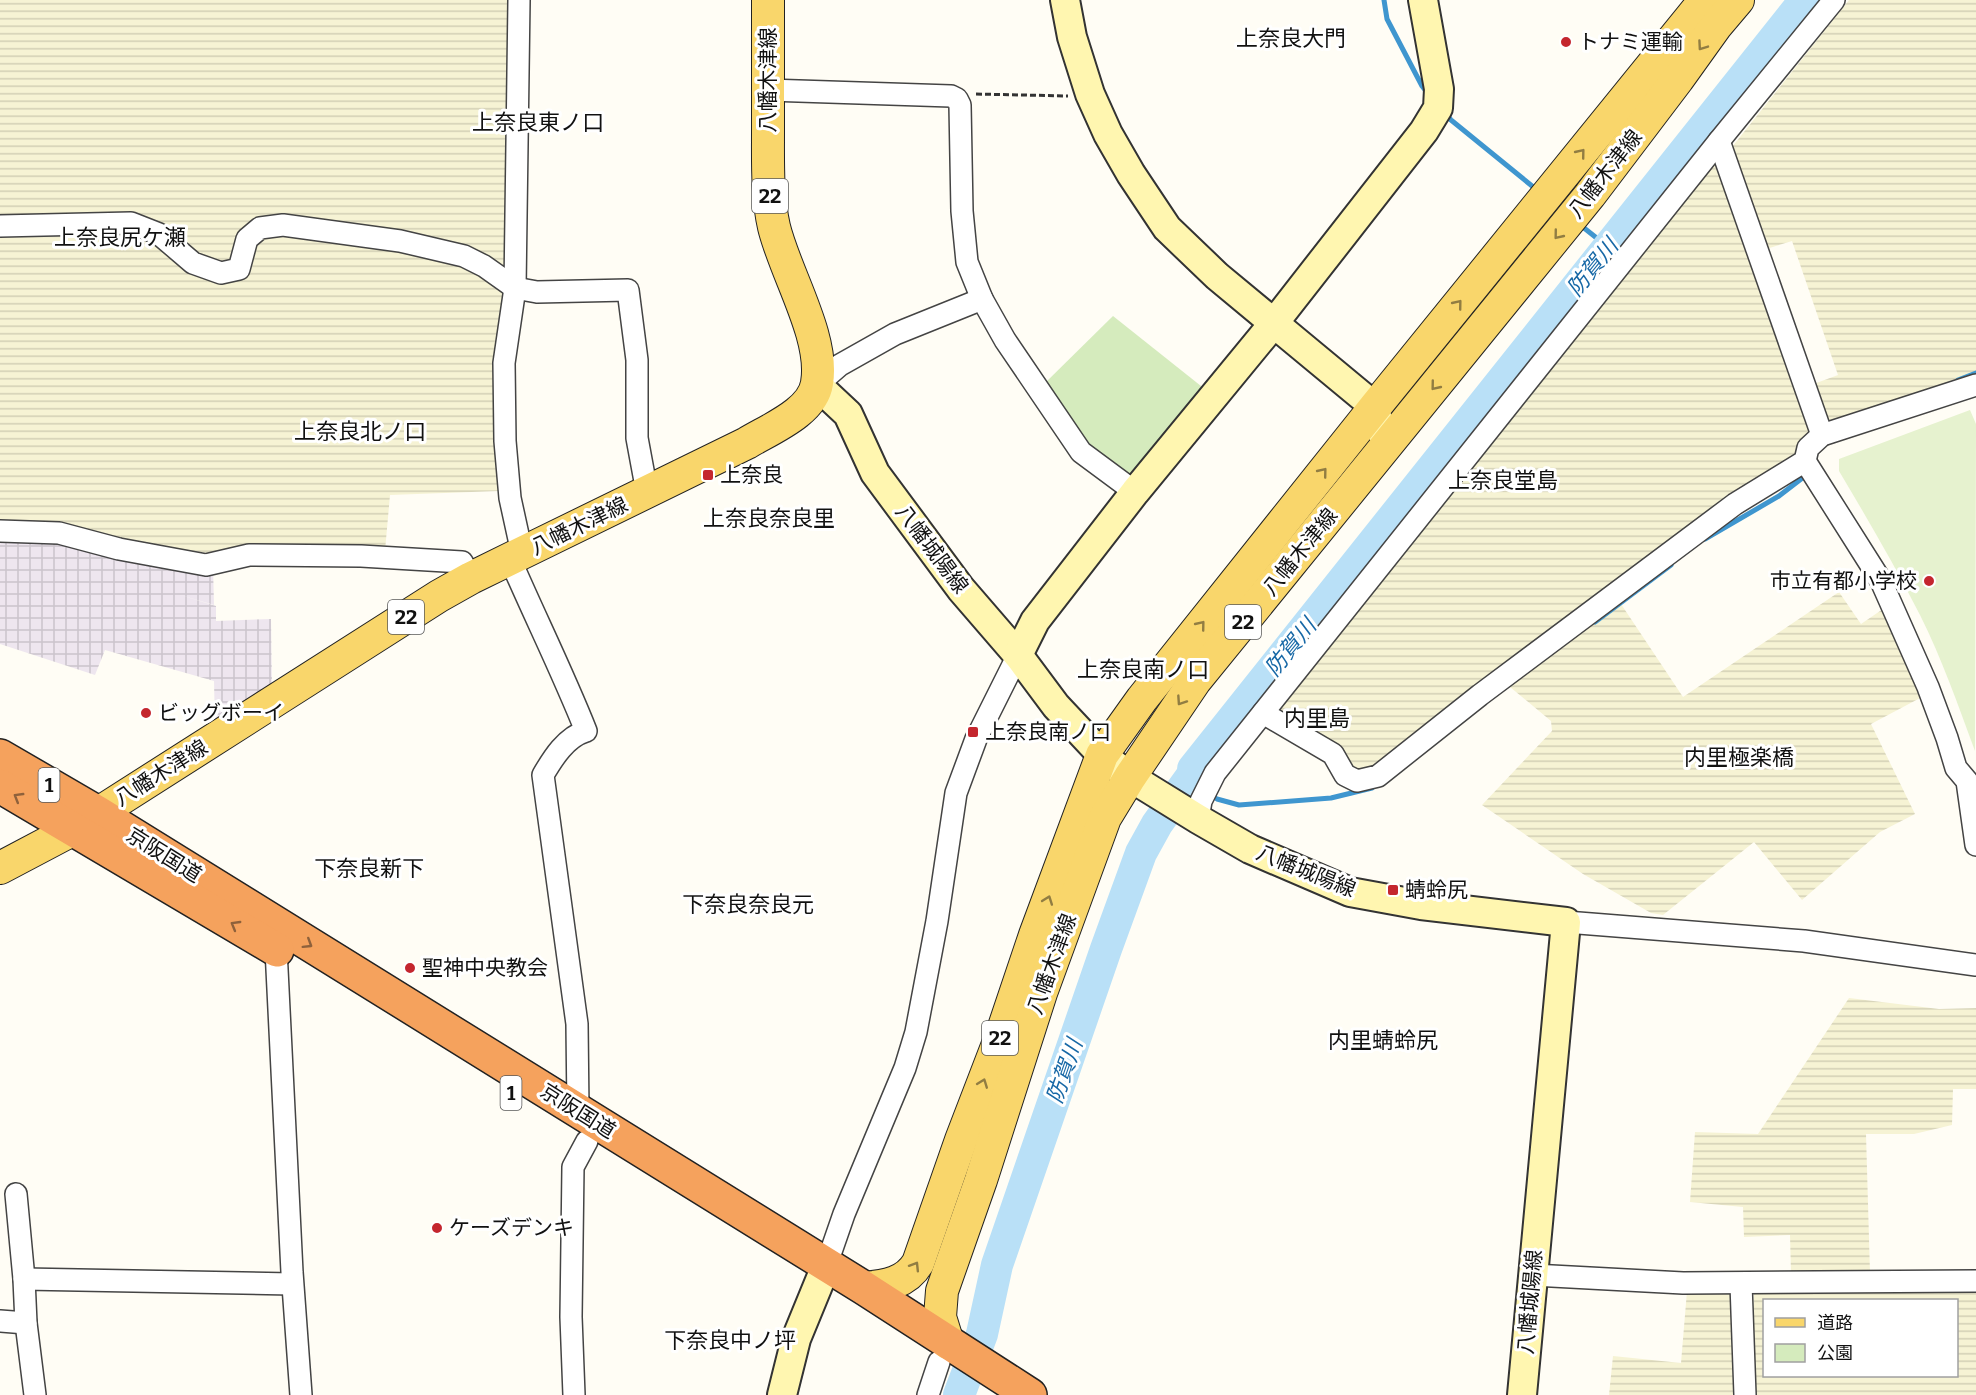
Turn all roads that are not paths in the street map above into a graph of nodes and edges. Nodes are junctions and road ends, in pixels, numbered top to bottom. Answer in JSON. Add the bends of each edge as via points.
{"nodes":[{"id":1,"x":519,"y":0,"type":"edge"},
{"id":2,"x":768,"y":0,"type":"edge"},
{"id":3,"x":1065,"y":0,"type":"edge"},
{"id":4,"x":1423,"y":0,"type":"edge"},
{"id":5,"x":1705,"y":0,"type":"edge"},
{"id":6,"x":1738,"y":0,"type":"edge"},
{"id":7,"x":1834,"y":0,"type":"edge"},
{"id":8,"x":768,"y":90,"type":"junction"},
{"id":9,"x":1719,"y":141,"type":"junction"},
{"id":10,"x":0,"y":226,"type":"edge"},
{"id":11,"x":515,"y":288,"type":"junction"},
{"id":12,"x":982,"y":299,"type":"junction"},
{"id":13,"x":1274,"y":323,"type":"junction"},
{"id":14,"x":817,"y":385,"type":"junction"},
{"id":15,"x":1976,"y":385,"type":"edge"},
{"id":16,"x":1375,"y":407,"type":"junction"},
{"id":17,"x":1822,"y":435,"type":"junction"},
{"id":18,"x":1805,"y":461,"type":"junction"},
{"id":19,"x":1369,"y":467,"type":"junction"},
{"id":20,"x":647,"y":492,"type":"junction"},
{"id":21,"x":1135,"y":492,"type":"junction"},
{"id":22,"x":0,"y":531,"type":"edge"},
{"id":23,"x":516,"y":556,"type":"junction"},
{"id":24,"x":471,"y":578,"type":"junction"},
{"id":25,"x":1018,"y":655,"type":"junction"},
{"id":26,"x":1263,"y":713,"type":"junction"},
{"id":27,"x":1102,"y":755,"type":"junction"},
{"id":28,"x":0,"y":756,"type":"edge"},
{"id":29,"x":1972,"y":778,"type":"edge"},
{"id":30,"x":1140,"y":784,"type":"junction"},
{"id":31,"x":0,"y":786,"type":"edge"},
{"id":32,"x":1198,"y":819,"type":"junction"},
{"id":33,"x":85,"y":821,"type":"junction"},
{"id":34,"x":1976,"y":845,"type":"edge"},
{"id":35,"x":0,"y":868,"type":"edge"},
{"id":36,"x":1566,"y":922,"type":"junction"},
{"id":37,"x":276,"y":950,"type":"junction"},
{"id":38,"x":1976,"y":965,"type":"edge"},
{"id":39,"x":583,"y":1126,"type":"junction"},
{"id":40,"x":16,"y":1194,"type":"dead end"},
{"id":41,"x":822,"y":1275,"type":"junction"},
{"id":42,"x":1533,"y":1275,"type":"junction"},
{"id":43,"x":24,"y":1279,"type":"junction"},
{"id":44,"x":1976,"y":1281,"type":"edge"},
{"id":45,"x":292,"y":1284,"type":"junction"},
{"id":46,"x":1741,"y":1284,"type":"junction"},
{"id":47,"x":864,"y":1288,"type":"junction"},
{"id":48,"x":0,"y":1321,"type":"edge"},
{"id":49,"x":26,"y":1323,"type":"junction"},
{"id":50,"x":946,"y":1354,"type":"junction"},
{"id":51,"x":987,"y":1382,"type":"edge"},
{"id":52,"x":35,"y":1395,"type":"edge"},
{"id":53,"x":301,"y":1395,"type":"edge"},
{"id":54,"x":574,"y":1395,"type":"edge"},
{"id":55,"x":782,"y":1395,"type":"edge"},
{"id":56,"x":928,"y":1395,"type":"edge"},
{"id":57,"x":1030,"y":1395,"type":"edge"},
{"id":58,"x":1522,"y":1395,"type":"edge"},
{"id":59,"x":1745,"y":1395,"type":"edge"}],
"edges":[{"from":1,"to":11,"type":"street"},
{"from":2,"to":8,"type":"main road","name":"八幡木津線","number":"22"},
{"from":3,"to":13,"type":"street","via":[[1090,94],[1131,174],[1167,228]]},
{"from":4,"to":13,"type":"street","via":[[1438,108]]},
{"from":16,"to":5,"type":"main road","name":"八幡木津線","number":"22","one_way":true},
{"from":6,"to":19,"type":"main road","name":"八幡木津線","number":"22","one_way":true,"via":[[1590,195]]},
{"from":7,"to":9,"type":"street"},
{"from":8,"to":12,"type":"street","via":[[957,99],[967,262]]},
{"from":8,"to":14,"type":"main road","name":"八幡木津線","number":"22","via":[[768,180],[774,226],[814,340]]},
{"from":9,"to":17,"type":"street"},
{"from":9,"to":26,"type":"street"},
{"from":10,"to":11,"type":"street","via":[[131,223],[159,234],[193,263],[221,273],[239,269],[247,239],[260,228],[283,225],[399,241],[464,256]]},
{"from":11,"to":20,"type":"street","via":[[537,292],[628,290],[637,360],[637,438]]},
{"from":11,"to":23,"type":"street","via":[[504,363],[505,441]]},
{"from":12,"to":14,"type":"street","via":[[895,334],[840,365]]},
{"from":12,"to":21,"type":"street","via":[[1005,340],[1082,452]]},
{"from":13,"to":16,"type":"street"},
{"from":13,"to":21,"type":"street"},
{"from":14,"to":20,"type":"main road","name":"八幡木津線","number":"22","via":[[810,402],[788,419]]},
{"from":14,"to":25,"type":"street","name":"八幡城陽線","via":[[848,414],[875,473],[961,589]]},
{"from":15,"to":17,"type":"street"},
{"from":16,"to":19,"type":"street","via":[[1381,434]]},
{"from":27,"to":16,"type":"main road","name":"八幡木津線","number":"22","one_way":true,"via":[[1142,699]]},
{"from":17,"to":18,"type":"street","via":[[1808,448]]},
{"from":18,"to":26,"type":"street","via":[[1735,504],[1378,776],[1357,781],[1345,775],[1333,754]]},
{"from":18,"to":29,"type":"street","via":[[1881,581],[1928,687],[1956,768]]},
{"from":19,"to":30,"type":"main road","name":"八幡木津線","number":"22","one_way":true,"via":[[1195,681]]},
{"from":20,"to":23,"type":"main road","name":"八幡木津線","number":"22"},
{"from":21,"to":25,"type":"street","via":[[1035,621]]},
{"from":22,"to":24,"type":"street","via":[[60,533],[206,565],[249,555],[462,562]]},
{"from":23,"to":24,"type":"main road","name":"八幡木津線","number":"22"},
{"from":23,"to":39,"type":"street","via":[[538,625],[586,731],[556,753],[543,775],[577,1024]]},
{"from":24,"to":33,"type":"main road","name":"八幡木津線","number":"22"},
{"from":25,"to":27,"type":"street","name":"八幡城陽線","via":[[1056,706]]},
{"from":25,"to":41,"type":"street","via":[[976,739],[956,793],[916,1032]]},
{"from":26,"to":32,"type":"street","via":[[1215,773],[1201,801]]},
{"from":27,"to":30,"type":"street","name":"八幡城陽線"},
{"from":47,"to":27,"type":"main road","name":"八幡木津線","number":"22","one_way":true,"via":[[897,1282],[918,1263]]},
{"from":28,"to":33,"type":"highway","name":"京阪国道","number":"1"},
{"from":29,"to":34,"type":"street"},
{"from":30,"to":32,"type":"street","name":"八幡城陽線"},
{"from":30,"to":50,"type":"main road","name":"八幡木津線","number":"22","via":[[1105,819],[1045,982],[942,1291],[940,1317]]},
{"from":33,"to":31,"type":"highway","name":"京阪国道","number":"1","one_way":true},
{"from":32,"to":36,"type":"street","name":"八幡城陽線","via":[[1250,849],[1350,892],[1421,905]]},
{"from":33,"to":35,"type":"main road","name":"八幡木津線","number":"22"},
{"from":37,"to":33,"type":"highway","name":"京阪国道","number":"1","one_way":true},
{"from":33,"to":39,"type":"highway","name":"京阪国道","number":"1","one_way":true},
{"from":36,"to":38,"type":"street","via":[[1804,941]]},
{"from":36,"to":42,"type":"street","name":"八幡城陽線"},
{"from":37,"to":39,"type":"highway","name":"京阪国道","number":"1"},
{"from":37,"to":45,"type":"street"},
{"from":39,"to":41,"type":"highway","name":"京阪国道","number":"1"},
{"from":39,"to":54,"type":"street","via":[[573,1167]]},
{"from":40,"to":43,"type":"street"},
{"from":41,"to":47,"type":"highway","name":"京阪国道","number":"1"},
{"from":41,"to":50,"type":"highway","name":"京阪国道","number":"1"},
{"from":41,"to":55,"type":"street","via":[[796,1339]]},
{"from":42,"to":46,"type":"street"},
{"from":42,"to":58,"type":"street","name":"八幡城陽線"},
{"from":43,"to":45,"type":"street"},
{"from":43,"to":49,"type":"street"},
{"from":44,"to":46,"type":"street"},
{"from":45,"to":53,"type":"street"},
{"from":46,"to":59,"type":"street"},
{"from":47,"to":50,"type":"highway","name":"京阪国道","number":"1"},
{"from":48,"to":49,"type":"street"},
{"from":49,"to":52,"type":"street"},
{"from":50,"to":51,"type":"highway","name":"京阪国道","number":"1"},
{"from":50,"to":56,"type":"street"},
{"from":51,"to":57,"type":"highway","name":"京阪国道","number":"1"}]}
